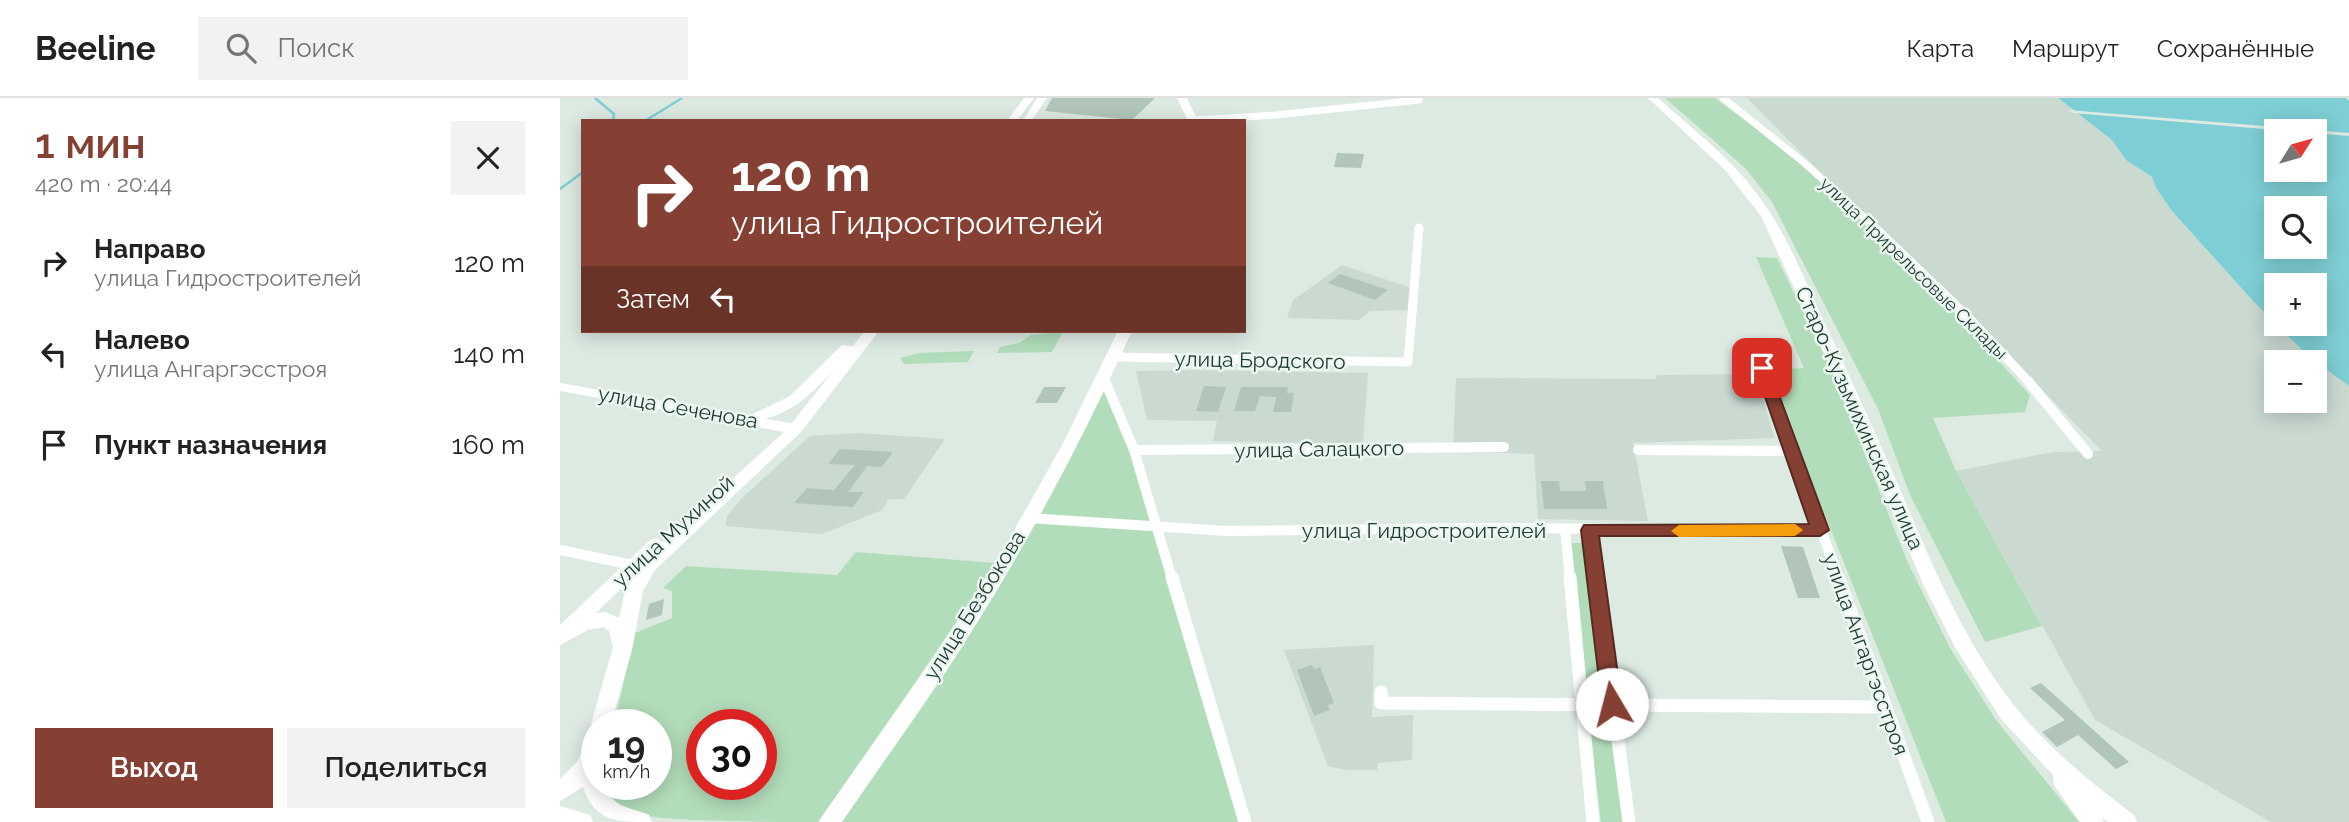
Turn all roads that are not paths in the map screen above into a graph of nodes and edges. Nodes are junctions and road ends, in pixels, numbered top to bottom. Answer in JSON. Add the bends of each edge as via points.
{"nodes":[{"id":1,"x":1029,"y":98,"type":"edge"},
{"id":2,"x":1042,"y":98,"type":"edge"},
{"id":3,"x":1182,"y":98,"type":"edge"},
{"id":4,"x":1653,"y":98,"type":"edge"},
{"id":5,"x":1723,"y":98,"type":"edge"},
{"id":6,"x":1419,"y":100,"type":"dead end"},
{"id":7,"x":1013,"y":119,"type":"edge"},
{"id":8,"x":1026,"y":119,"type":"edge"},
{"id":9,"x":1192,"y":119,"type":"edge"},
{"id":10,"x":1210,"y":119,"type":"edge"},
{"id":11,"x":1419,"y":228,"type":"dead end"},
{"id":12,"x":858,"y":333,"type":"edge"},
{"id":13,"x":870,"y":333,"type":"edge"},
{"id":14,"x":1124,"y":333,"type":"edge"},
{"id":15,"x":847,"y":348,"type":"junction"},
{"id":16,"x":1113,"y":357,"type":"junction"},
{"id":17,"x":1762,"y":368,"type":"dead end"},
{"id":18,"x":1104,"y":379,"type":"junction"},
{"id":19,"x":560,"y":387,"type":"edge"},
{"id":20,"x":737,"y":418,"type":"junction"},
{"id":21,"x":792,"y":428,"type":"junction"},
{"id":22,"x":1504,"y":447,"type":"dead end"},
{"id":23,"x":1134,"y":450,"type":"junction"},
{"id":24,"x":1638,"y":450,"type":"dead end"},
{"id":25,"x":1792,"y":451,"type":"junction"},
{"id":26,"x":2088,"y":454,"type":"dead end"},
{"id":27,"x":1028,"y":518,"type":"junction"},
{"id":28,"x":1157,"y":527,"type":"junction"},
{"id":29,"x":1565,"y":529,"type":"junction"},
{"id":30,"x":1590,"y":530,"type":"junction"},
{"id":31,"x":1820,"y":530,"type":"junction"},
{"id":32,"x":560,"y":550,"type":"edge"},
{"id":33,"x":640,"y":565,"type":"junction"},
{"id":34,"x":560,"y":639,"type":"edge"},
{"id":35,"x":622,"y":650,"type":"junction"},
{"id":36,"x":1381,"y":692,"type":"dead end"},
{"id":37,"x":1583,"y":703,"type":"junction"},
{"id":38,"x":1612,"y":704,"type":"junction"},
{"id":39,"x":1885,"y":707,"type":"junction"},
{"id":40,"x":605,"y":709,"type":"edge"},
{"id":41,"x":2047,"y":756,"type":"junction"},
{"id":42,"x":581,"y":775,"type":"edge"},
{"id":43,"x":560,"y":791,"type":"edge"},
{"id":44,"x":598,"y":800,"type":"edge"},
{"id":45,"x":641,"y":822,"type":"edge"},
{"id":46,"x":829,"y":822,"type":"edge"},
{"id":47,"x":1245,"y":822,"type":"edge"},
{"id":48,"x":1593,"y":822,"type":"edge"},
{"id":49,"x":1629,"y":822,"type":"edge"},
{"id":50,"x":1928,"y":822,"type":"edge"},
{"id":51,"x":2093,"y":822,"type":"edge"},
{"id":52,"x":2126,"y":822,"type":"edge"}],
"edges":[{"from":1,"to":7,"type":"main road"},
{"from":2,"to":8,"type":"main road"},
{"from":3,"to":9,"type":"main road"},
{"from":4,"to":41,"type":"main road","name":"Старо-Кузьмихинская улица","via":[[1732,168],[1767,215],[1960,637],[1994,694]]},
{"from":5,"to":26,"type":"street","name":"улица Прирельсовые Склады","via":[[1799,156],[1965,314],[2031,383]]},
{"from":6,"to":10,"type":"street"},
{"from":11,"to":16,"type":"street","name":"улица Бродского","via":[[1408,362]]},
{"from":12,"to":15,"type":"main road"},
{"from":13,"to":21,"type":"main road"},
{"from":14,"to":16,"type":"main road","name":"улица Безбокова"},
{"from":15,"to":20,"type":"main road","via":[[794,401],[774,414]]},
{"from":15,"to":21,"type":"main road"},
{"from":16,"to":18,"type":"main road","name":"улица Безбокова"},
{"from":17,"to":25,"type":"street","name":"улица Ангаргэсстроя"},
{"from":18,"to":23,"type":"street"},
{"from":18,"to":27,"type":"main road","name":"улица Безбокова"},
{"from":19,"to":20,"type":"main road","name":"улица Сеченова"},
{"from":20,"to":21,"type":"main road","name":"улица Сеченова"},
{"from":21,"to":33,"type":"main road","name":"улица Мухиной"},
{"from":22,"to":23,"type":"street","name":"улица Салацкого"},
{"from":23,"to":28,"type":"street"},
{"from":24,"to":25,"type":"street"},
{"from":25,"to":31,"type":"street","name":"улица Ангаргэсстроя"},
{"from":27,"to":28,"type":"street","name":"улица Гидростроителей"},
{"from":27,"to":46,"type":"main road","name":"улица Безбокова","via":[[960,633]]},
{"from":28,"to":29,"type":"street","name":"улица Гидростроителей"},
{"from":28,"to":47,"type":"street"},
{"from":29,"to":30,"type":"street","name":"улица Гидростроителей"},
{"from":29,"to":37,"type":"street"},
{"from":30,"to":31,"type":"street","name":"улица Гидростроителей"},
{"from":30,"to":38,"type":"street"},
{"from":31,"to":39,"type":"street","name":"улица Ангаргэсстроя"},
{"from":32,"to":33,"type":"street"},
{"from":33,"to":34,"type":"main road","name":"улица Мухиной"},
{"from":33,"to":35,"type":"main road"},
{"from":34,"to":35,"type":"main road","via":[[583,623],[606,619],[618,627]]},
{"from":35,"to":40,"type":"main road"},
{"from":36,"to":37,"type":"street","via":[[1381,703]]},
{"from":37,"to":38,"type":"street"},
{"from":37,"to":48,"type":"street"},
{"from":38,"to":39,"type":"street"},
{"from":38,"to":49,"type":"street"},
{"from":39,"to":50,"type":"street","name":"улица Ангаргэсстроя"},
{"from":41,"to":51,"type":"main road"},
{"from":41,"to":52,"type":"main road"},
{"from":42,"to":43,"type":"main road"},
{"from":44,"to":45,"type":"main road","via":[[612,815]]}]}
